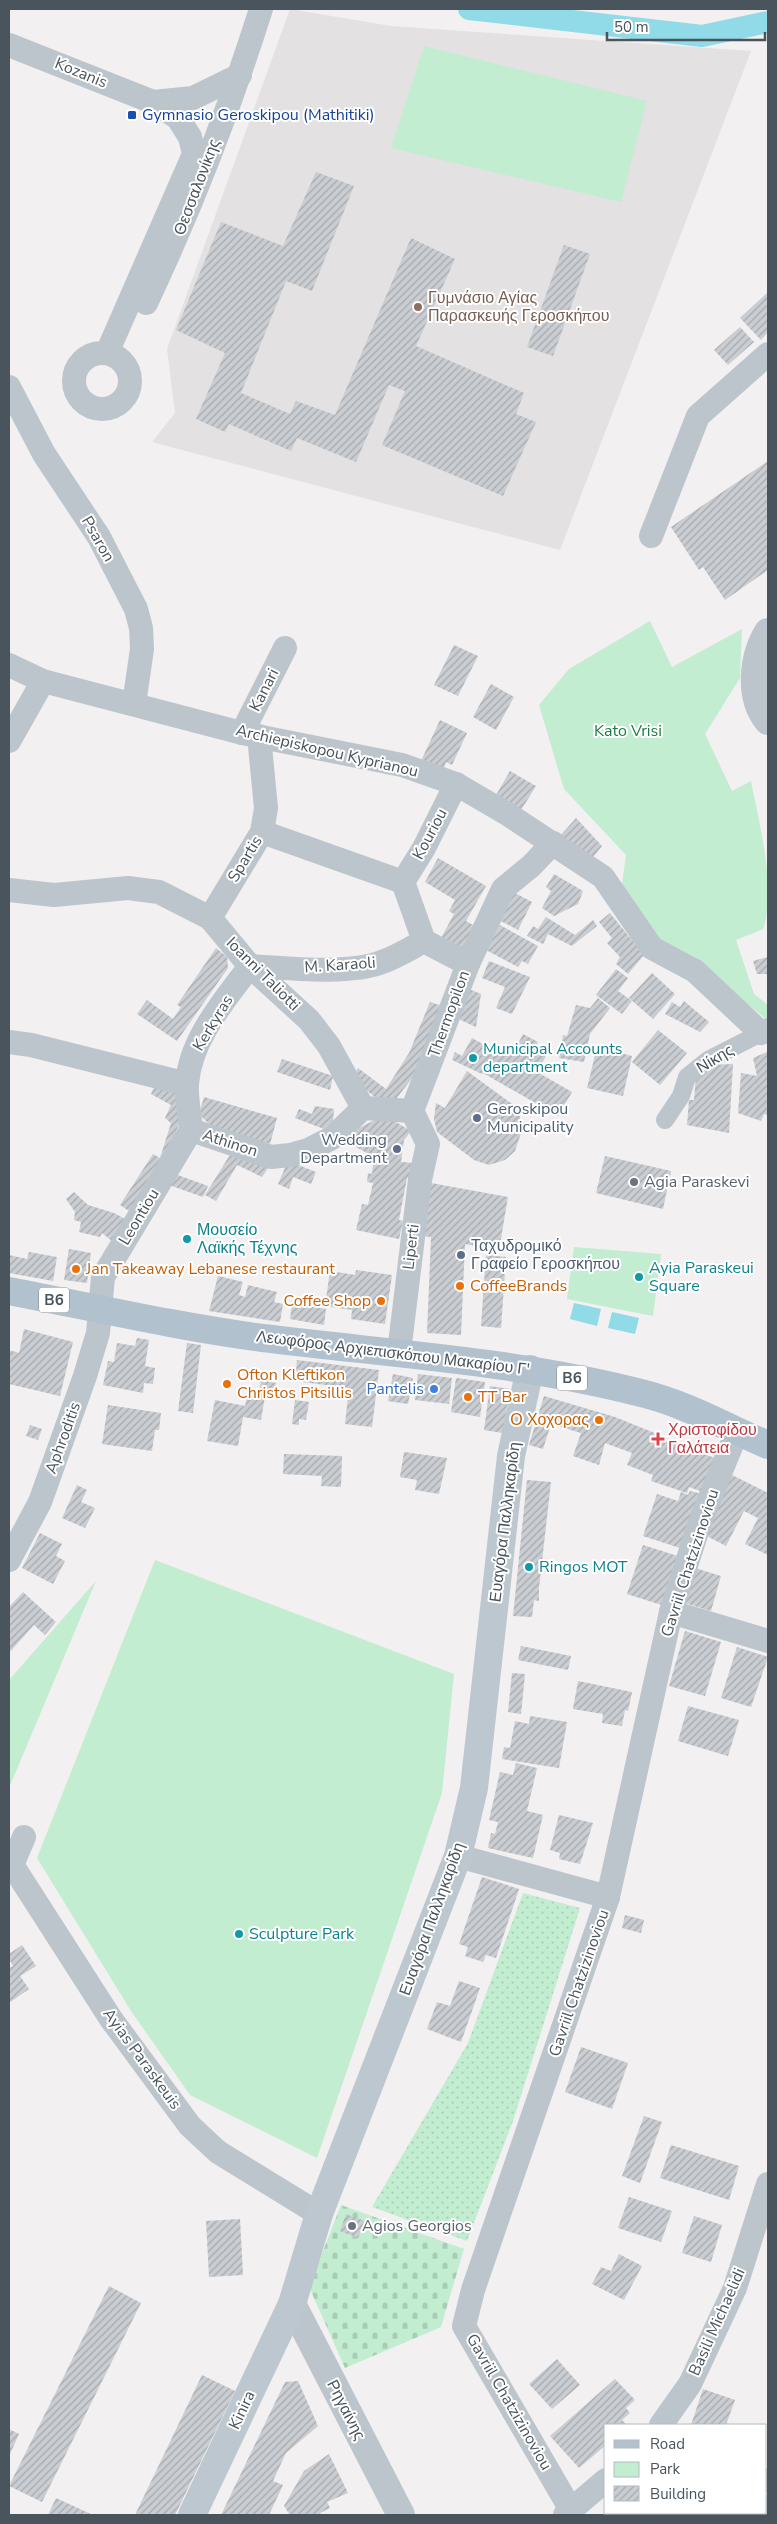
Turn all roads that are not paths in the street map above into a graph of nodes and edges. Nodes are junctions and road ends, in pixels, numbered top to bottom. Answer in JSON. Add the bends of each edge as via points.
{"nodes":[{"id":1,"x":261,"y":9,"type":"edge"},
{"id":2,"x":9,"y":44,"type":"edge"},
{"id":3,"x":240,"y":75,"type":"junction"},
{"id":4,"x":153,"y":102,"type":"junction"},
{"id":5,"x":194,"y":154,"type":"joint"},
{"id":6,"x":768,"y":354,"type":"edge"},
{"id":7,"x":9,"y":387,"type":"edge"},
{"id":8,"x":651,"y":536,"type":"dead end"},
{"id":9,"x":768,"y":632,"type":"edge"},
{"id":10,"x":285,"y":648,"type":"dead end"},
{"id":11,"x":9,"y":665,"type":"edge"},
{"id":12,"x":43,"y":681,"type":"junction"},
{"id":13,"x":134,"y":704,"type":"junction"},
{"id":14,"x":768,"y":721,"type":"edge"},
{"id":15,"x":251,"y":735,"type":"junction"},
{"id":16,"x":9,"y":741,"type":"edge"},
{"id":17,"x":456,"y":784,"type":"junction"},
{"id":18,"x":262,"y":832,"type":"junction"},
{"id":19,"x":553,"y":842,"type":"junction"},
{"id":20,"x":403,"y":882,"type":"junction"},
{"id":21,"x":9,"y":890,"type":"edge"},
{"id":22,"x":210,"y":918,"type":"junction"},
{"id":23,"x":424,"y":941,"type":"junction"},
{"id":24,"x":468,"y":964,"type":"junction"},
{"id":25,"x":250,"y":966,"type":"junction"},
{"id":26,"x":764,"y":1031,"type":"edge"},
{"id":27,"x":9,"y":1042,"type":"edge"},
{"id":28,"x":187,"y":1084,"type":"junction"},
{"id":29,"x":363,"y":1108,"type":"junction"},
{"id":30,"x":412,"y":1111,"type":"junction"},
{"id":31,"x":665,"y":1120,"type":"dead end"},
{"id":32,"x":191,"y":1130,"type":"junction"},
{"id":33,"x":9,"y":1291,"type":"edge"},
{"id":34,"x":100,"y":1309,"type":"junction"},
{"id":35,"x":399,"y":1352,"type":"junction"},
{"id":36,"x":530,"y":1369,"type":"junction"},
{"id":37,"x":737,"y":1432,"type":"junction"},
{"id":38,"x":768,"y":1444,"type":"edge"},
{"id":39,"x":9,"y":1560,"type":"edge"},
{"id":40,"x":671,"y":1612,"type":"junction"},
{"id":41,"x":768,"y":1640,"type":"edge"},
{"id":42,"x":24,"y":1837,"type":"dead end"},
{"id":43,"x":458,"y":1856,"type":"junction"},
{"id":44,"x":10,"y":1863,"type":"edge"},
{"id":45,"x":608,"y":1897,"type":"junction"},
{"id":46,"x":768,"y":2184,"type":"edge"},
{"id":47,"x":319,"y":2214,"type":"junction"},
{"id":48,"x":292,"y":2304,"type":"junction"},
{"id":49,"x":662,"y":2424,"type":"edge"},
{"id":50,"x":604,"y":2482,"type":"edge"},
{"id":51,"x":568,"y":2513,"type":"edge"},
{"id":52,"x":192,"y":2515,"type":"edge"},
{"id":53,"x":401,"y":2515,"type":"edge"}],
"edges":[{"from":1,"to":3,"type":"street","name":"Θεσσαλονίκης"},
{"from":2,"to":4,"type":"street","name":"Kozanis"},
{"from":3,"to":4,"type":"street","name":"Kozanis","via":[[193,98]]},
{"from":3,"to":5,"type":"street","name":"Θεσσαλονίκης","via":[[183,225],[114,356]]},
{"from":4,"to":5,"type":"street","name":"Kozanis","via":[[178,118],[190,137]]},
{"from":6,"to":8,"type":"street","via":[[698,416]]},
{"from":7,"to":13,"type":"street","name":"Psaron","via":[[44,454],[99,537],[136,610],[142,648]]},
{"from":9,"to":14,"type":"street","via":[[760,646],[756,677],[760,705]]},
{"from":10,"to":15,"type":"street","name":"Kanari"},
{"from":11,"to":12,"type":"street","name":"Archiepiskopou Kyprianou"},
{"from":12,"to":13,"type":"street","name":"Archiepiskopou Kyprianou"},
{"from":12,"to":16,"type":"street"},
{"from":13,"to":15,"type":"street","name":"Archiepiskopou Kyprianou"},
{"from":15,"to":17,"type":"street","name":"Archiepiskopou Kyprianou","via":[[402,765]]},
{"from":15,"to":18,"type":"street","name":"Spartis","via":[[266,808]]},
{"from":17,"to":19,"type":"street","name":"Archiepiskopou Kyprianou"},
{"from":17,"to":20,"type":"street","name":"Kouriou"},
{"from":18,"to":20,"type":"street"},
{"from":18,"to":22,"type":"street","name":"Spartis"},
{"from":19,"to":24,"type":"street","via":[[531,866],[503,888]]},
{"from":19,"to":26,"type":"street","name":"Archiepiskopou Kyprianou","via":[[603,877],[652,948],[695,971]]},
{"from":20,"to":23,"type":"street"},
{"from":21,"to":22,"type":"street","name":"Ioanni Taliotti","via":[[54,894],[128,888],[159,892]]},
{"from":22,"to":25,"type":"street","name":"Ioanni Taliotti"},
{"from":23,"to":24,"type":"street","name":"Thermopilon"},
{"from":23,"to":25,"type":"street","name":"M. Karaoli","via":[[382,962],[365,966]]},
{"from":24,"to":30,"type":"street","name":"Thermopilon"},
{"from":25,"to":28,"type":"street","name":"Kerkyras","via":[[212,1018],[192,1060]]},
{"from":25,"to":29,"type":"street","name":"Ioanni Taliotti","via":[[309,1020],[329,1046]]},
{"from":26,"to":31,"type":"street","name":"Νίκης","via":[[708,1060],[686,1077],[681,1096]]},
{"from":27,"to":28,"type":"street"},
{"from":28,"to":32,"type":"street","name":"Athinon"},
{"from":29,"to":30,"type":"street"},
{"from":29,"to":32,"type":"street","name":"Athinon","via":[[332,1138],[290,1155],[271,1157]]},
{"from":30,"to":35,"type":"street","name":"Liperti","via":[[428,1144],[420,1180]]},
{"from":32,"to":34,"type":"street","name":"Leontiou","via":[[103,1277]]},
{"from":33,"to":34,"type":"main road","name":"Λεωφόρος Αρχιεπισκόπου Μακαρίου Γ'","number":"B6"},
{"from":34,"to":35,"type":"main road","name":"Λεωφόρος Αρχιεπισκόπου Μακαρίου Γ'","number":"B6","via":[[260,1337]]},
{"from":34,"to":39,"type":"street","name":"Aphroditis","via":[[98,1333],[85,1376],[43,1493]]},
{"from":35,"to":36,"type":"main road","name":"Λεωφόρος Αρχιεπισκόπου Μακαρίου Γ'","number":"B6"},
{"from":36,"to":37,"type":"main road","name":"Λεωφόρος Αρχιεπισκόπου Μακαρίου Γ'","number":"B6","via":[[647,1395]]},
{"from":36,"to":43,"type":"main road","name":"Ευαγόρα Παλληκαρίδη","via":[[511,1456],[474,1788]]},
{"from":37,"to":38,"type":"main road","name":"Λεωφόρος Αρχιεπισκόπου Μακαρίου Γ'","number":"B6"},
{"from":37,"to":40,"type":"street","name":"Gavriil Chatzizinoviou","via":[[700,1522]]},
{"from":40,"to":41,"type":"street"},
{"from":40,"to":45,"type":"street","name":"Gavriil Chatzizinoviou"},
{"from":42,"to":44,"type":"street"},
{"from":43,"to":45,"type":"street"},
{"from":43,"to":47,"type":"main road","name":"Ευαγόρα Παλληκαρίδη"},
{"from":44,"to":47,"type":"street","name":"Ayias Paraskeuis","via":[[111,2019],[190,2126],[218,2152]]},
{"from":45,"to":51,"type":"street","name":"Gavriil Chatzizinoviou","via":[[473,2290],[464,2326]]},
{"from":46,"to":49,"type":"street","name":"Basili Michaelidi","via":[[735,2288],[718,2327],[690,2384]]},
{"from":47,"to":48,"type":"main road","name":"Ευαγόρα Παλληκαρίδη"},
{"from":48,"to":52,"type":"main road","name":"Kinira"},
{"from":48,"to":53,"type":"street","name":"Ρηγαίνης"},
{"from":50,"to":51,"type":"street"}]}
